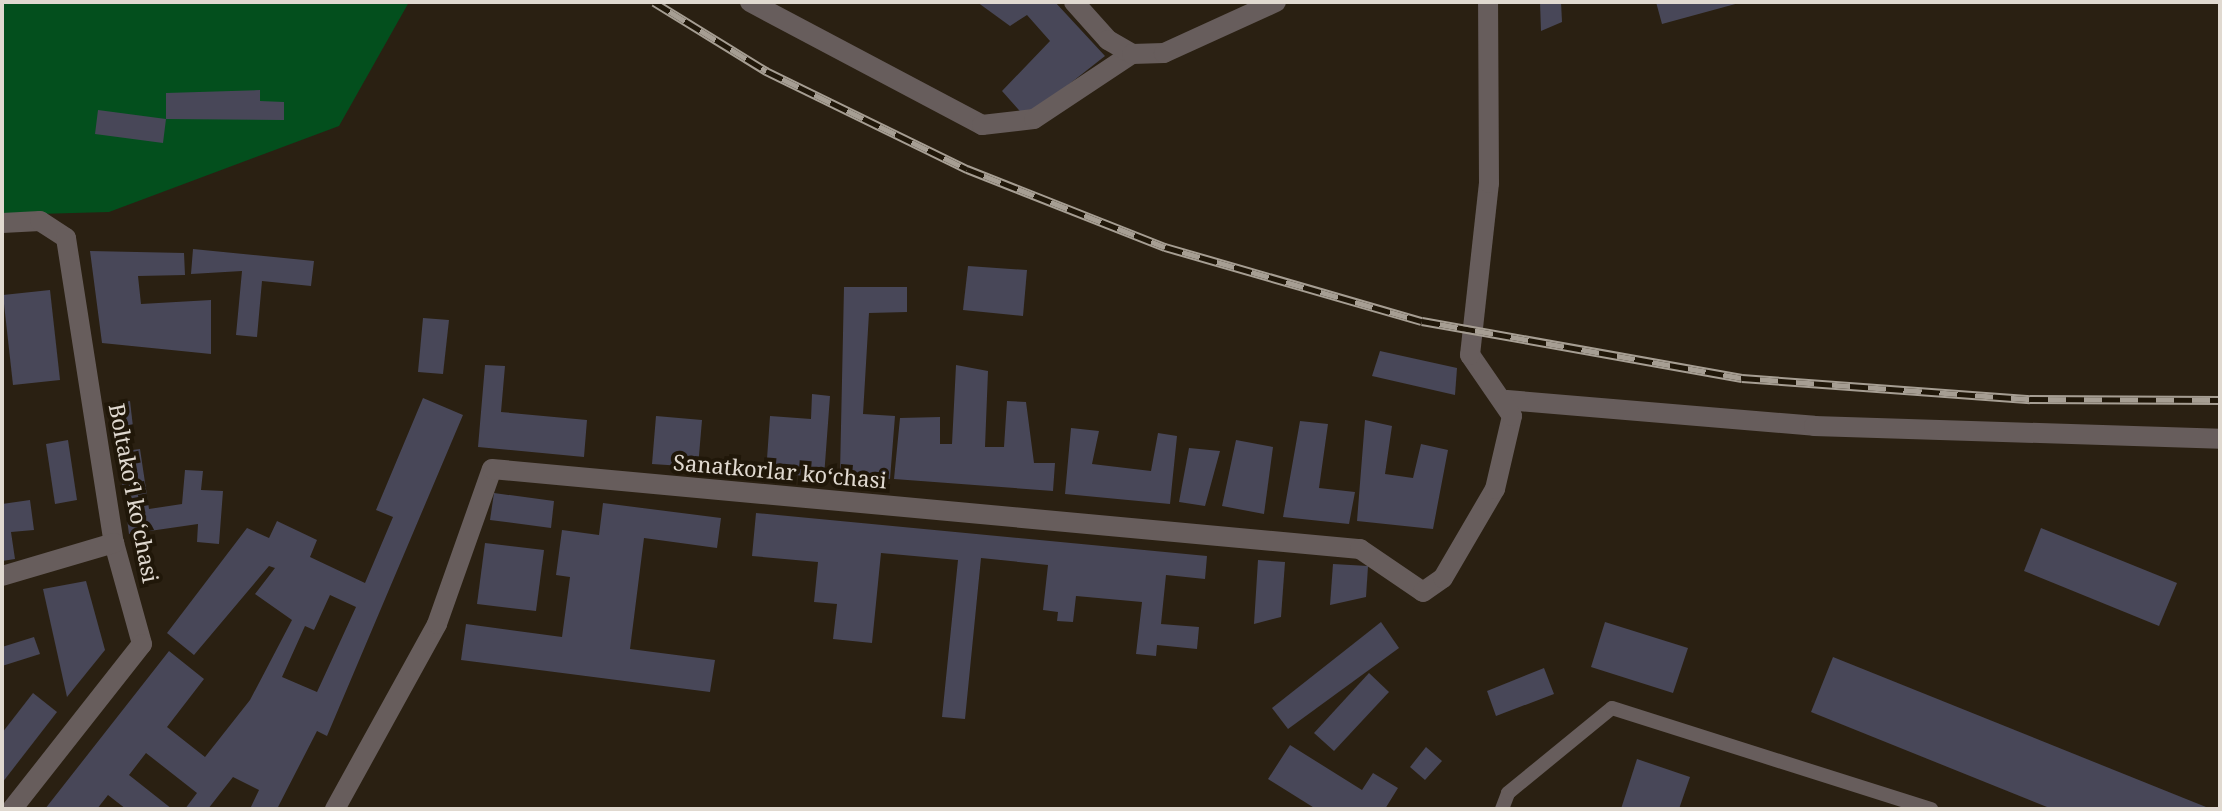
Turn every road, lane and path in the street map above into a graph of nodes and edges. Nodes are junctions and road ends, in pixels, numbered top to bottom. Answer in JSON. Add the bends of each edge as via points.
{"nodes":[{"id":1,"x":750,"y":2,"type":"edge"},
{"id":2,"x":1074,"y":2,"type":"edge"},
{"id":3,"x":1276,"y":2,"type":"edge"},
{"id":4,"x":1488,"y":2,"type":"edge"},
{"id":5,"x":1132,"y":54,"type":"junction"},
{"id":6,"x":2,"y":223,"type":"edge"},
{"id":7,"x":1507,"y":400,"type":"junction"},
{"id":8,"x":2220,"y":439,"type":"edge"},
{"id":9,"x":114,"y":543,"type":"junction"},
{"id":10,"x":2,"y":576,"type":"edge"},
{"id":11,"x":12,"y":809,"type":"edge"},
{"id":12,"x":335,"y":809,"type":"edge"},
{"id":13,"x":1502,"y":809,"type":"edge"},
{"id":14,"x":1931,"y":809,"type":"edge"}],
"edges":[{"from":1,"to":5,"type":"street","via":[[982,125],[1034,119]]},
{"from":2,"to":5,"type":"street","via":[[1108,40]]},
{"from":3,"to":5,"type":"street","via":[[1164,53]]},
{"from":4,"to":7,"type":"street","via":[[1489,183],[1470,355]]},
{"from":6,"to":9,"type":"street","name":"Boltakoʻl koʻchasi","via":[[40,221],[66,238]]},
{"from":7,"to":8,"type":"street","via":[[1845,428]]},
{"from":7,"to":12,"type":"street","name":"Sanatkorlar koʻchasi","via":[[1510,436],[1495,489],[1443,578],[1423,592],[1360,549],[492,469],[437,624]]},
{"from":9,"to":10,"type":"street"},
{"from":9,"to":11,"type":"street","name":"Boltakoʻl koʻchasi","via":[[142,644]]},
{"from":13,"to":14,"type":"lane","via":[[1508,793],[1612,708]]}]}
